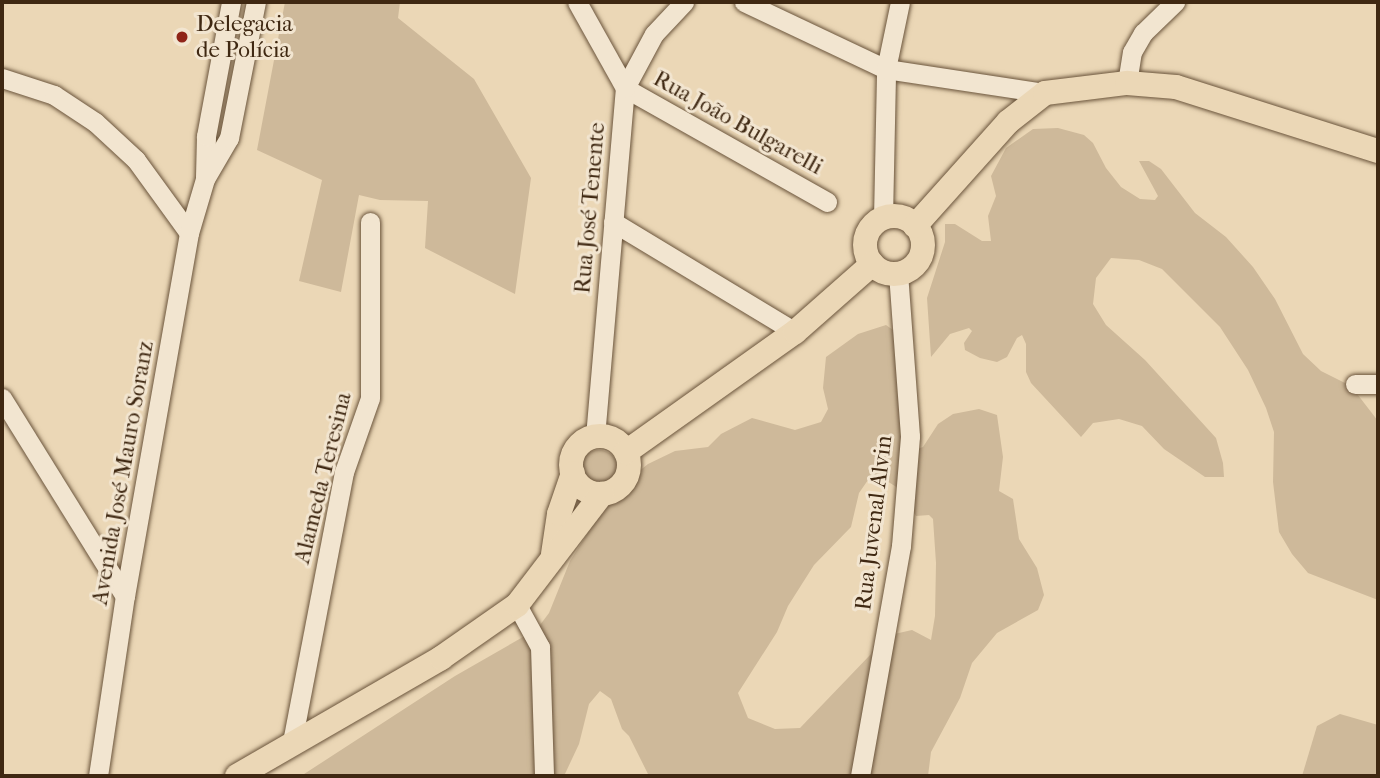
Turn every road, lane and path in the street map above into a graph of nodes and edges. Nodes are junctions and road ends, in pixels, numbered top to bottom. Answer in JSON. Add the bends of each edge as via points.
{"nodes":[{"id":1,"x":231,"y":2,"type":"edge"},
{"id":2,"x":256,"y":2,"type":"edge"},
{"id":3,"x":577,"y":2,"type":"edge"},
{"id":4,"x":684,"y":2,"type":"edge"},
{"id":5,"x":744,"y":2,"type":"edge"},
{"id":6,"x":900,"y":2,"type":"edge"},
{"id":7,"x":1175,"y":2,"type":"edge"},
{"id":8,"x":886,"y":69,"type":"junction"},
{"id":9,"x":2,"y":78,"type":"edge"},
{"id":10,"x":1127,"y":83,"type":"junction"},
{"id":11,"x":625,"y":88,"type":"junction"},
{"id":12,"x":1045,"y":93,"type":"junction"},
{"id":13,"x":1378,"y":151,"type":"edge"},
{"id":14,"x":205,"y":179,"type":"junction"},
{"id":15,"x":827,"y":202,"type":"dead end"},
{"id":16,"x":883,"y":218,"type":"junction"},
{"id":17,"x":370,"y":222,"type":"dead end"},
{"id":18,"x":613,"y":222,"type":"junction"},
{"id":19,"x":915,"y":226,"type":"junction"},
{"id":20,"x":189,"y":233,"type":"junction"},
{"id":21,"x":872,"y":264,"type":"junction"},
{"id":22,"x":898,"y":274,"type":"junction"},
{"id":23,"x":795,"y":332,"type":"junction"},
{"id":24,"x":1355,"y":384,"type":"dead end"},
{"id":25,"x":1378,"y":384,"type":"edge"},
{"id":26,"x":2,"y":398,"type":"edge"},
{"id":27,"x":595,"y":437,"type":"junction"},
{"id":28,"x":626,"y":452,"type":"junction"},
{"id":29,"x":573,"y":473,"type":"junction"},
{"id":30,"x":602,"y":494,"type":"junction"},
{"id":31,"x":554,"y":554,"type":"junction"},
{"id":32,"x":125,"y":596,"type":"junction"},
{"id":33,"x":517,"y":605,"type":"junction"},
{"id":34,"x":292,"y":742,"type":"junction"},
{"id":35,"x":98,"y":776,"type":"edge"},
{"id":36,"x":237,"y":776,"type":"edge"},
{"id":37,"x":544,"y":776,"type":"edge"},
{"id":38,"x":860,"y":776,"type":"edge"}],
"edges":[{"from":1,"to":14,"type":"street","name":"Avenida José Mauro Soranz","via":[[206,136]]},
{"from":2,"to":14,"type":"street","name":"Avenida José Mauro Soranz","via":[[229,138]]},
{"from":3,"to":11,"type":"street"},
{"from":4,"to":11,"type":"street","name":"Rua José Tenente","via":[[654,34]]},
{"from":5,"to":8,"type":"street"},
{"from":6,"to":8,"type":"street"},
{"from":7,"to":10,"type":"street","via":[[1143,33],[1132,52]]},
{"from":8,"to":12,"type":"street"},
{"from":8,"to":16,"type":"street"},
{"from":9,"to":20,"type":"street","via":[[54,95],[95,122],[136,160]]},
{"from":10,"to":12,"type":"main road"},
{"from":10,"to":13,"type":"main road","via":[[1176,87]]},
{"from":11,"to":15,"type":"street","name":"Rua João Bulgarelli"},
{"from":11,"to":18,"type":"street","name":"Rua José Tenente"},
{"from":12,"to":19,"type":"main road","via":[[1007,122]]},
{"from":14,"to":20,"type":"street","name":"Avenida José Mauro Soranz"},
{"from":16,"to":19,"type":"main road","via":[[901,217]]},
{"from":16,"to":21,"type":"main road","via":[[866,239]]},
{"from":17,"to":34,"type":"street","name":"Alameda Teresina","via":[[370,398],[344,472]]},
{"from":18,"to":23,"type":"street"},
{"from":18,"to":27,"type":"street","name":"Rua José Tenente"},
{"from":19,"to":22,"type":"main road","via":[[922,237],[921,256]]},
{"from":20,"to":32,"type":"street","name":"Avenida José Mauro Soranz"},
{"from":21,"to":22,"type":"main road"},
{"from":21,"to":23,"type":"main road"},
{"from":22,"to":38,"type":"street","name":"Rua Juvenal Alvin","via":[[910,436],[901,546]]},
{"from":23,"to":28,"type":"main road"},
{"from":24,"to":25,"type":"street"},
{"from":26,"to":32,"type":"street"},
{"from":27,"to":28,"type":"main road","via":[[613,439]]},
{"from":27,"to":29,"type":"main road","via":[[578,446],[571,464]]},
{"from":28,"to":30,"type":"main road","via":[[625,480]]},
{"from":29,"to":30,"type":"main road","via":[[584,489]]},
{"from":29,"to":31,"type":"main road","via":[[559,514]]},
{"from":30,"to":31,"type":"main road"},
{"from":31,"to":33,"type":"main road"},
{"from":32,"to":35,"type":"street","name":"Avenida José Mauro Soranz"},
{"from":33,"to":34,"type":"main road","via":[[441,658]]},
{"from":33,"to":37,"type":"street","via":[[540,647]]},
{"from":34,"to":36,"type":"main road"}]}
